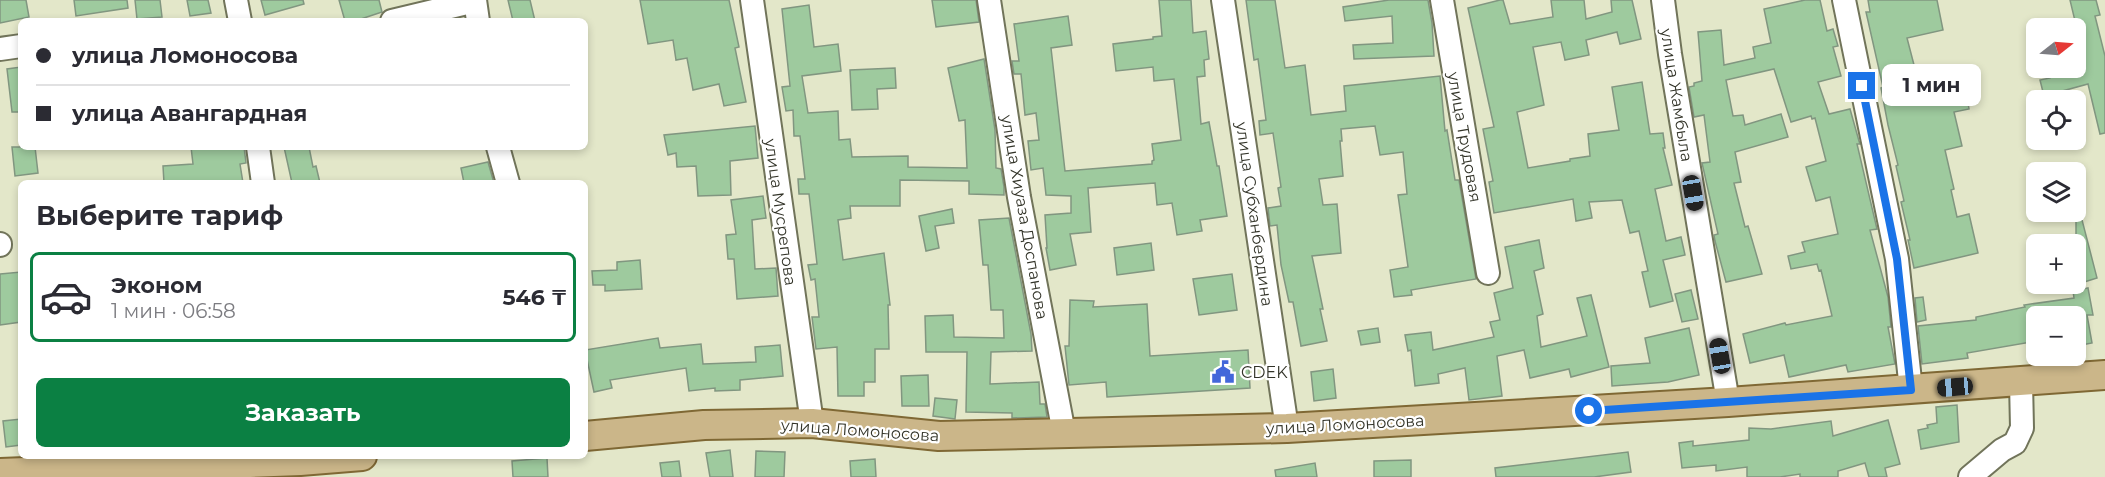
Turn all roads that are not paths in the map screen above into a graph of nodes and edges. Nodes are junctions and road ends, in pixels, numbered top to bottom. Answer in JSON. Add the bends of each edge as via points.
{"nodes":[{"id":1,"x":236,"y":0,"type":"edge"},
{"id":2,"x":752,"y":0,"type":"edge"},
{"id":3,"x":989,"y":0,"type":"edge"},
{"id":4,"x":1223,"y":0,"type":"edge"},
{"id":5,"x":1442,"y":0,"type":"edge"},
{"id":6,"x":1663,"y":0,"type":"edge"},
{"id":7,"x":1844,"y":0,"type":"edge"},
{"id":8,"x":476,"y":7,"type":"edge"},
{"id":9,"x":239,"y":18,"type":"edge"},
{"id":10,"x":410,"y":18,"type":"edge"},
{"id":11,"x":18,"y":46,"type":"edge"},
{"id":12,"x":0,"y":49,"type":"edge"},
{"id":13,"x":258,"y":150,"type":"edge"},
{"id":14,"x":499,"y":150,"type":"edge"},
{"id":15,"x":262,"y":180,"type":"edge"},
{"id":16,"x":507,"y":180,"type":"edge"},
{"id":17,"x":1488,"y":273,"type":"dead end"},
{"id":18,"x":2105,"y":375,"type":"edge"},
{"id":19,"x":2021,"y":382,"type":"junction"},
{"id":20,"x":1911,"y":390,"type":"junction"},
{"id":21,"x":1728,"y":402,"type":"junction"},
{"id":22,"x":812,"y":423,"type":"junction"},
{"id":23,"x":1287,"y":428,"type":"junction"},
{"id":24,"x":1064,"y":433,"type":"junction"},
{"id":25,"x":588,"y":436,"type":"edge"},
{"id":26,"x":300,"y":459,"type":"edge"},
{"id":27,"x":0,"y":473,"type":"edge"},
{"id":28,"x":1970,"y":477,"type":"edge"}],
"edges":[{"from":1,"to":9,"type":"street"},
{"from":2,"to":22,"type":"street","name":"улица Мусрепова"},
{"from":3,"to":24,"type":"street","name":"улица Хиуаза Доспанова","via":[[1019,197]]},
{"from":4,"to":23,"type":"street","name":"улица Субханбердина"},
{"from":5,"to":17,"type":"street","name":"улица Трудовая"},
{"from":6,"to":21,"type":"street","name":"улица Жамбыла"},
{"from":7,"to":20,"type":"street","via":[[1897,259]]},
{"from":8,"to":10,"type":"street"},
{"from":11,"to":12,"type":"street"},
{"from":13,"to":15,"type":"street"},
{"from":14,"to":16,"type":"street"},
{"from":18,"to":19,"type":"main road","name":"улица Ломоносова"},
{"from":19,"to":20,"type":"main road","name":"улица Ломоносова"},
{"from":19,"to":28,"type":"street","via":[[2022,428],[2015,443]]},
{"from":20,"to":21,"type":"main road","name":"улица Ломоносова"},
{"from":21,"to":23,"type":"main road","name":"улица Ломоносова"},
{"from":22,"to":24,"type":"main road","name":"улица Ломоносова","via":[[939,436]]},
{"from":22,"to":25,"type":"main road","name":"улица Ломоносова","via":[[704,424]]},
{"from":23,"to":24,"type":"main road","name":"улица Ломоносова"},
{"from":26,"to":27,"type":"main road"}]}
